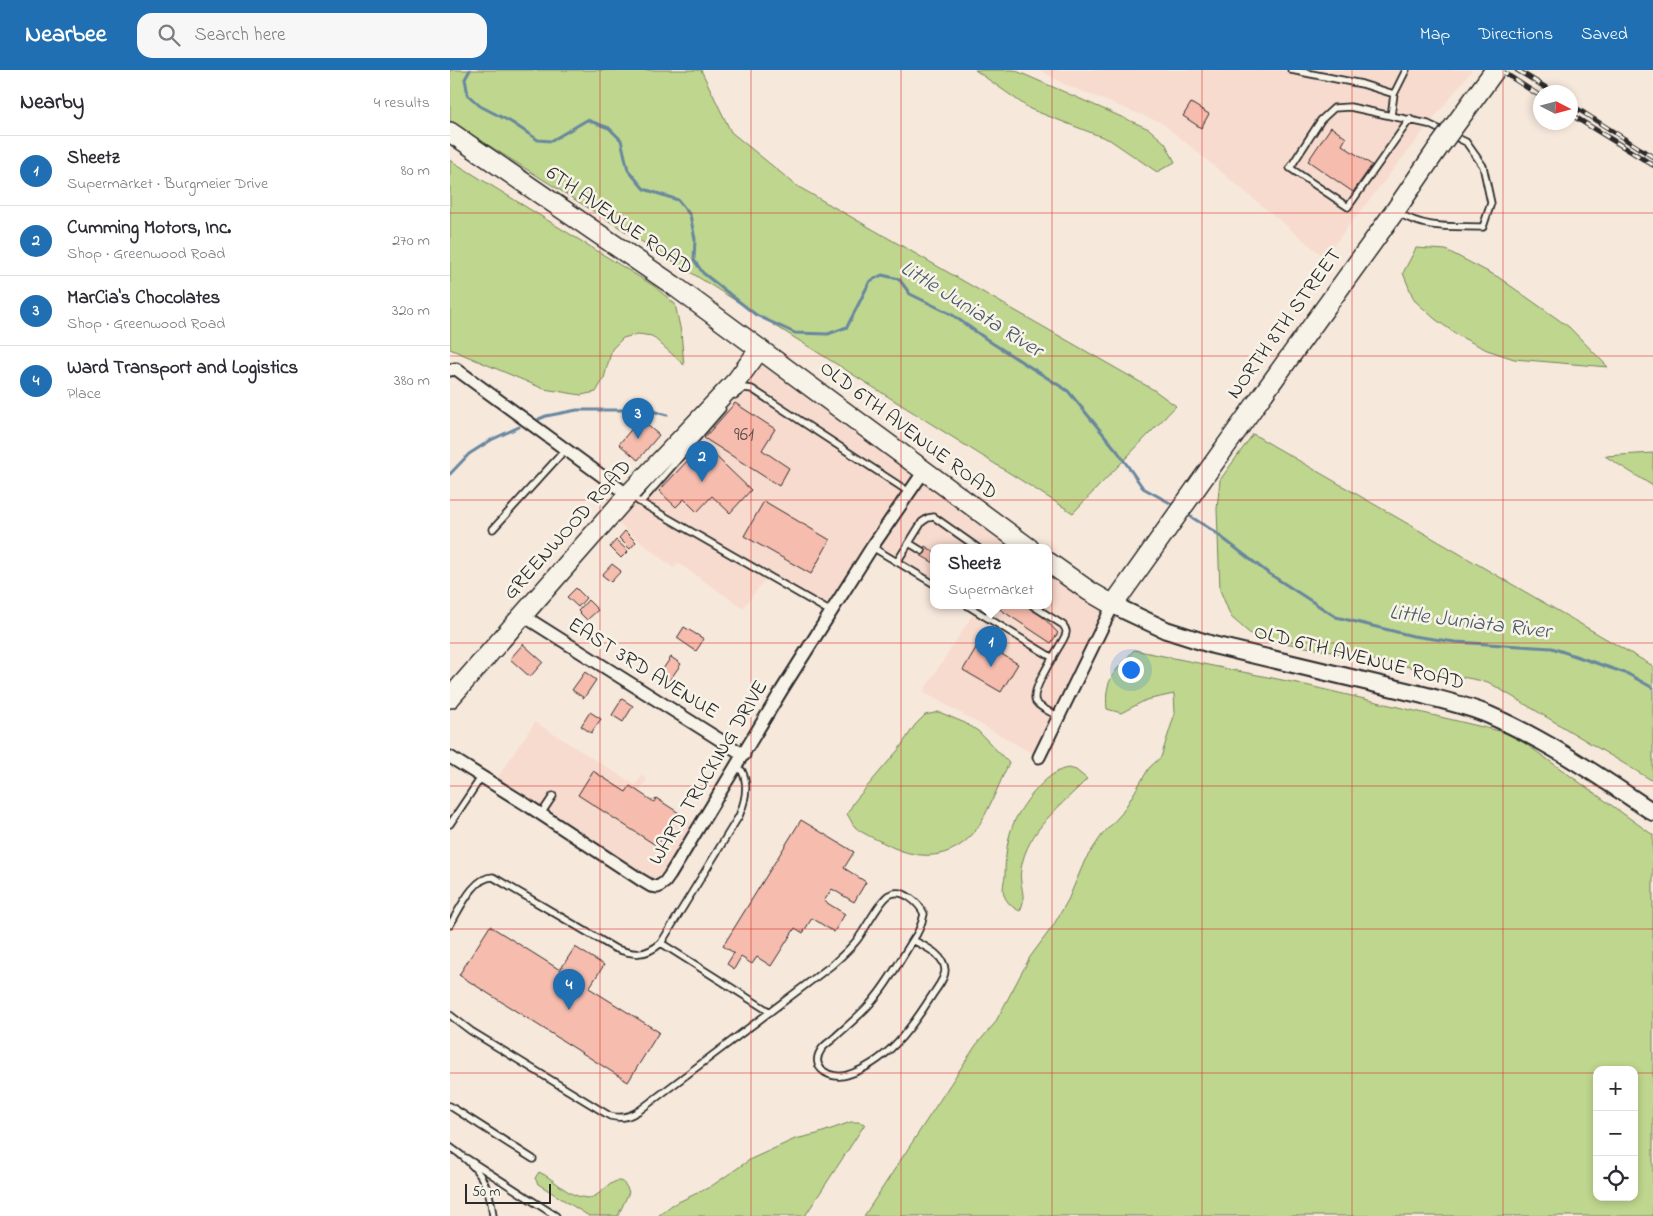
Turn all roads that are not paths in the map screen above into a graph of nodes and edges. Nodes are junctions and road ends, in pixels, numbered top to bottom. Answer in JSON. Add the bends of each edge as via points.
{"nodes":[{"id":1,"x":1291,"y":70,"type":"edge"},
{"id":2,"x":1406,"y":70,"type":"edge"},
{"id":3,"x":1495,"y":70,"type":"edge"},
{"id":4,"x":1394,"y":94,"type":"junction"},
{"id":5,"x":1391,"y":116,"type":"junction"},
{"id":6,"x":1410,"y":119,"type":"junction"},
{"id":7,"x":450,"y":132,"type":"edge"},
{"id":8,"x":1395,"y":211,"type":"junction"},
{"id":9,"x":760,"y":348,"type":"junction"},
{"id":10,"x":450,"y":370,"type":"edge"},
{"id":11,"x":565,"y":450,"type":"junction"},
{"id":12,"x":924,"y":470,"type":"junction"},
{"id":13,"x":909,"y":492,"type":"junction"},
{"id":14,"x":634,"y":499,"type":"junction"},
{"id":15,"x":493,"y":529,"type":"dead end"},
{"id":16,"x":1016,"y":541,"type":"edge"},
{"id":17,"x":910,"y":543,"type":"junction"},
{"id":18,"x":972,"y":544,"type":"edge"},
{"id":19,"x":872,"y":546,"type":"junction"},
{"id":20,"x":922,"y":551,"type":"dead end"},
{"id":21,"x":897,"y":562,"type":"junction"},
{"id":22,"x":1052,"y":567,"type":"edge"},
{"id":23,"x":930,"y":582,"type":"edge"},
{"id":24,"x":1113,"y":605,"type":"junction"},
{"id":25,"x":973,"y":609,"type":"edge"},
{"id":26,"x":992,"y":609,"type":"edge"},
{"id":27,"x":1038,"y":609,"type":"edge"},
{"id":28,"x":831,"y":612,"type":"junction"},
{"id":29,"x":522,"y":616,"type":"junction"},
{"id":30,"x":987,"y":617,"type":"junction"},
{"id":31,"x":1053,"y":658,"type":"junction"},
{"id":32,"x":450,"y":698,"type":"edge"},
{"id":33,"x":1060,"y":716,"type":"junction"},
{"id":34,"x":744,"y":755,"type":"junction"},
{"id":35,"x":450,"y":757,"type":"edge"},
{"id":36,"x":1039,"y":757,"type":"dead end"},
{"id":37,"x":736,"y":767,"type":"junction"},
{"id":38,"x":482,"y":776,"type":"junction"},
{"id":39,"x":553,"y":796,"type":"dead end"},
{"id":40,"x":1653,"y":812,"type":"edge"},
{"id":41,"x":541,"y":814,"type":"junction"},
{"id":42,"x":450,"y":824,"type":"edge"},
{"id":43,"x":450,"y":925,"type":"edge"},
{"id":44,"x":913,"y":940,"type":"junction"},
{"id":45,"x":661,"y":943,"type":"junction"},
{"id":46,"x":770,"y":1012,"type":"junction"},
{"id":47,"x":450,"y":1015,"type":"edge"},
{"id":48,"x":450,"y":1106,"type":"edge"},
{"id":49,"x":450,"y":1147,"type":"edge"},
{"id":50,"x":466,"y":1158,"type":"junction"},
{"id":51,"x":534,"y":1159,"type":"dead end"},
{"id":52,"x":493,"y":1216,"type":"edge"},
{"id":53,"x":556,"y":1216,"type":"edge"}],
"edges":[{"from":1,"to":4,"type":"lane"},
{"from":2,"to":4,"type":"lane"},
{"from":3,"to":8,"type":"main road","name":"NORTH 8TH STREET","bridge":true},
{"from":4,"to":5,"type":"lane"},
{"from":5,"to":6,"type":"lane"},
{"from":5,"to":6,"type":"lane","via":[[1350,107],[1334,108],[1321,120],[1290,168],[1348,207]]},
{"from":6,"to":8,"type":"lane","via":[[1466,142],[1483,166],[1490,203],[1483,227],[1428,226]]},
{"from":7,"to":9,"type":"main road","name":"6TH AVENUE ROAD"},
{"from":8,"to":24,"type":"main road","name":"NORTH 8TH STREET"},
{"from":9,"to":12,"type":"main road","name":"OLD 6TH AVENUE ROAD"},
{"from":9,"to":14,"type":"main road","name":"GREENWOOD ROAD","via":[[737,380]]},
{"from":10,"to":11,"type":"street","via":[[456,369]]},
{"from":11,"to":14,"type":"street"},
{"from":11,"to":15,"type":"lane"},
{"from":12,"to":13,"type":"street","name":"WARD TRUCKING DRIVE"},
{"from":12,"to":16,"type":"main road","name":"OLD 6TH AVENUE ROAD"},
{"from":13,"to":14,"type":"lane","via":[[752,389],[744,388]]},
{"from":13,"to":19,"type":"street","name":"WARD TRUCKING DRIVE"},
{"from":14,"to":28,"type":"lane"},
{"from":14,"to":29,"type":"main road","name":"GREENWOOD ROAD"},
{"from":17,"to":18,"type":"lane","via":[[922,522],[934,517]]},
{"from":17,"to":20,"type":"lane"},
{"from":17,"to":21,"type":"lane"},
{"from":19,"to":21,"type":"lane"},
{"from":19,"to":28,"type":"street","name":"WARD TRUCKING DRIVE"},
{"from":21,"to":23,"type":"lane"},
{"from":22,"to":24,"type":"main road","name":"OLD 6TH AVENUE ROAD"},
{"from":24,"to":33,"type":"street"},
{"from":24,"to":40,"type":"main road","name":"OLD 6TH AVENUE ROAD","via":[[1166,630],[1213,645],[1423,695],[1487,714],[1543,742]]},
{"from":25,"to":30,"type":"lane"},
{"from":26,"to":30,"type":"lane"},
{"from":27,"to":31,"type":"lane","via":[[1066,629],[1067,633]]},
{"from":28,"to":34,"type":"street","name":"WARD TRUCKING DRIVE"},
{"from":29,"to":32,"type":"main road","name":"GREENWOOD ROAD"},
{"from":29,"to":34,"type":"street","name":"EAST 3RD AVENUE"},
{"from":30,"to":31,"type":"lane"},
{"from":31,"to":33,"type":"lane","via":[[1034,695],[1043,708]]},
{"from":33,"to":36,"type":"street"},
{"from":34,"to":37,"type":"street","name":"WARD TRUCKING DRIVE"},
{"from":35,"to":38,"type":"street","name":"WARD TRUCKING DRIVE"},
{"from":37,"to":41,"type":"street","name":"WARD TRUCKING DRIVE","via":[[670,875],[658,887],[641,880]]},
{"from":37,"to":45,"type":"lane","via":[[742,770],[746,781],[739,816]]},
{"from":38,"to":41,"type":"street","name":"WARD TRUCKING DRIVE"},
{"from":38,"to":42,"type":"lane"},
{"from":39,"to":41,"type":"lane"},
{"from":43,"to":45,"type":"lane","via":[[479,881],[493,877],[614,948],[634,954],[644,953]]},
{"from":44,"to":44,"type":"lane","via":[[878,995],[821,1050],[820,1068],[828,1075],[846,1076],[878,1060],[904,1036],[942,979],[945,971],[940,958]]},
{"from":44,"to":46,"type":"lane","via":[[922,924],[924,914],[920,906],[908,896],[889,894],[843,955]]},
{"from":45,"to":46,"type":"lane"},
{"from":46,"to":47,"type":"lane","via":[[640,1110],[620,1119],[610,1116],[471,1031]]},
{"from":48,"to":51,"type":"lane"},
{"from":49,"to":50,"type":"lane"},
{"from":50,"to":52,"type":"lane","via":[[485,1183],[492,1200]]},
{"from":50,"to":53,"type":"lane"}]}
